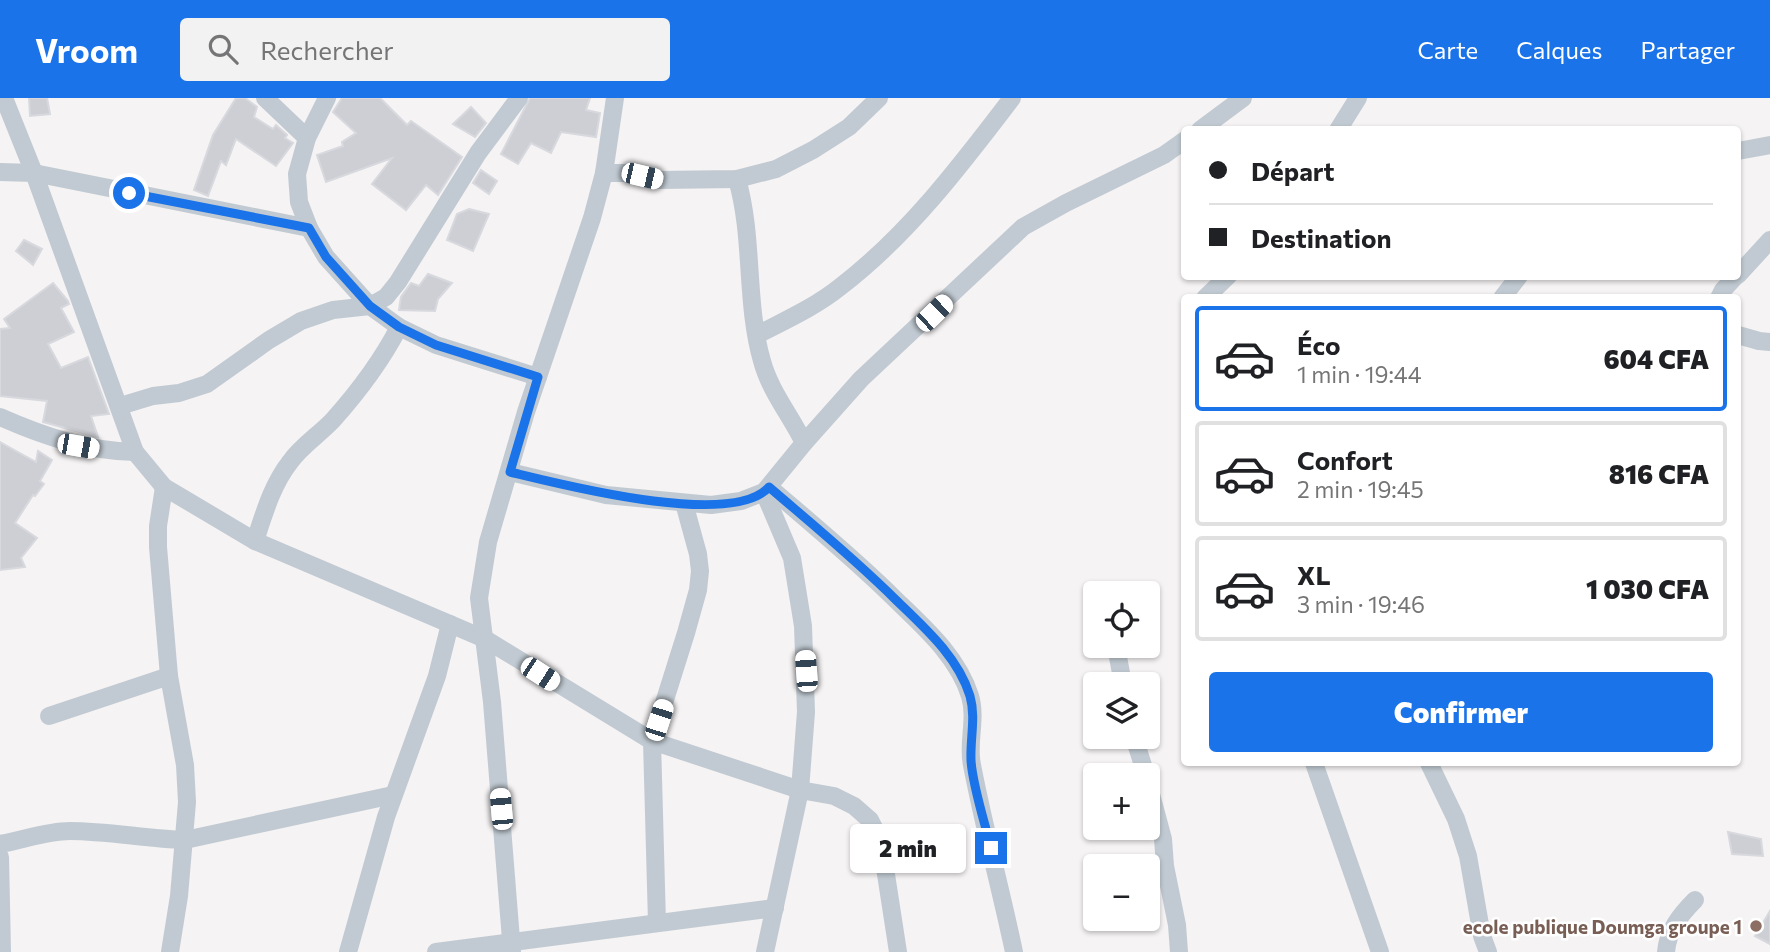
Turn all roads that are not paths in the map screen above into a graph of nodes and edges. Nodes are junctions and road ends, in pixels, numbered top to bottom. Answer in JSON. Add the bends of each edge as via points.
{"nodes":[{"id":1,"x":4,"y":98,"type":"edge"},
{"id":2,"x":265,"y":98,"type":"edge"},
{"id":3,"x":327,"y":98,"type":"edge"},
{"id":4,"x":519,"y":98,"type":"edge"},
{"id":5,"x":615,"y":98,"type":"edge"},
{"id":6,"x":879,"y":98,"type":"edge"},
{"id":7,"x":1012,"y":98,"type":"edge"},
{"id":8,"x":1243,"y":98,"type":"edge"},
{"id":9,"x":1358,"y":98,"type":"edge"},
{"id":10,"x":1205,"y":126,"type":"edge"},
{"id":11,"x":1340,"y":126,"type":"edge"},
{"id":12,"x":307,"y":138,"type":"junction"},
{"id":13,"x":1181,"y":143,"type":"edge"},
{"id":14,"x":1770,"y":145,"type":"edge"},
{"id":15,"x":1741,"y":150,"type":"edge"},
{"id":16,"x":0,"y":172,"type":"edge"},
{"id":17,"x":34,"y":173,"type":"junction"},
{"id":18,"x":604,"y":173,"type":"junction"},
{"id":19,"x":737,"y":179,"type":"junction"},
{"id":20,"x":309,"y":228,"type":"junction"},
{"id":21,"x":1770,"y":240,"type":"edge"},
{"id":22,"x":1741,"y":272,"type":"edge"},
{"id":23,"x":1224,"y":280,"type":"edge"},
{"id":24,"x":1516,"y":280,"type":"edge"},
{"id":25,"x":1734,"y":280,"type":"edge"},
{"id":26,"x":1209,"y":294,"type":"edge"},
{"id":27,"x":1505,"y":294,"type":"edge"},
{"id":28,"x":1722,"y":294,"type":"edge"},
{"id":29,"x":370,"y":306,"type":"junction"},
{"id":30,"x":399,"y":327,"type":"junction"},
{"id":31,"x":757,"y":335,"type":"junction"},
{"id":32,"x":1741,"y":336,"type":"edge"},
{"id":33,"x":1770,"y":342,"type":"edge"},
{"id":34,"x":538,"y":377,"type":"junction"},
{"id":35,"x":120,"y":406,"type":"junction"},
{"id":36,"x":0,"y":417,"type":"edge"},
{"id":37,"x":804,"y":443,"type":"junction"},
{"id":38,"x":135,"y":452,"type":"junction"},
{"id":39,"x":510,"y":472,"type":"junction"},
{"id":40,"x":164,"y":487,"type":"junction"},
{"id":41,"x":767,"y":490,"type":"junction"},
{"id":42,"x":684,"y":503,"type":"junction"},
{"id":43,"x":255,"y":541,"type":"junction"},
{"id":44,"x":450,"y":624,"type":"junction"},
{"id":45,"x":485,"y":639,"type":"junction"},
{"id":46,"x":169,"y":676,"type":"junction"},
{"id":47,"x":48,"y":716,"type":"dead end"},
{"id":48,"x":652,"y":741,"type":"junction"},
{"id":49,"x":1315,"y":766,"type":"edge"},
{"id":50,"x":1430,"y":766,"type":"edge"},
{"id":51,"x":800,"y":790,"type":"junction"},
{"id":52,"x":393,"y":795,"type":"junction"},
{"id":53,"x":1160,"y":828,"type":"edge"},
{"id":54,"x":185,"y":840,"type":"junction"},
{"id":55,"x":0,"y":844,"type":"edge"},
{"id":56,"x":0,"y":857,"type":"edge"},
{"id":57,"x":1695,"y":900,"type":"dead end"},
{"id":58,"x":775,"y":908,"type":"junction"},
{"id":59,"x":657,"y":923,"type":"junction"},
{"id":60,"x":512,"y":948,"type":"edge"},
{"id":61,"x":2,"y":952,"type":"edge"},
{"id":62,"x":170,"y":952,"type":"edge"},
{"id":63,"x":348,"y":952,"type":"edge"},
{"id":64,"x":436,"y":952,"type":"edge"},
{"id":65,"x":765,"y":952,"type":"edge"},
{"id":66,"x":898,"y":952,"type":"edge"},
{"id":67,"x":1014,"y":952,"type":"edge"},
{"id":68,"x":1179,"y":952,"type":"edge"},
{"id":69,"x":1380,"y":952,"type":"edge"},
{"id":70,"x":1488,"y":952,"type":"edge"},
{"id":71,"x":1666,"y":952,"type":"edge"}],
"edges":[{"from":1,"to":17,"type":"street"},
{"from":2,"to":12,"type":"street"},
{"from":3,"to":12,"type":"street"},
{"from":4,"to":29,"type":"street","via":[[478,153],[398,282],[386,297]]},
{"from":5,"to":18,"type":"street"},
{"from":6,"to":19,"type":"street","via":[[849,127],[813,150],[776,169]]},
{"from":7,"to":31,"type":"street","via":[[939,191],[867,264],[810,308]]},
{"from":8,"to":10,"type":"street"},
{"from":9,"to":11,"type":"street"},
{"from":12,"to":20,"type":"street","via":[[298,174],[299,202]]},
{"from":13,"to":37,"type":"street","via":[[1023,227],[861,379]]},
{"from":14,"to":15,"type":"street"},
{"from":16,"to":17,"type":"street"},
{"from":17,"to":20,"type":"street"},
{"from":17,"to":35,"type":"street"},
{"from":18,"to":19,"type":"street","via":[[658,180]]},
{"from":18,"to":34,"type":"street"},
{"from":19,"to":31,"type":"street","via":[[744,203]]},
{"from":20,"to":29,"type":"street","via":[[326,257]]},
{"from":21,"to":22,"type":"street"},
{"from":23,"to":26,"type":"street"},
{"from":24,"to":27,"type":"street"},
{"from":25,"to":28,"type":"street"},
{"from":29,"to":30,"type":"street"},
{"from":29,"to":35,"type":"street","via":[[301,320],[207,384]]},
{"from":30,"to":34,"type":"street","via":[[436,345]]},
{"from":30,"to":43,"type":"street","via":[[350,400],[291,460]]},
{"from":31,"to":37,"type":"street","via":[[772,387]]},
{"from":32,"to":33,"type":"street"},
{"from":34,"to":39,"type":"street"},
{"from":35,"to":38,"type":"street"},
{"from":36,"to":38,"type":"street","via":[[78,446]]},
{"from":37,"to":41,"type":"street"},
{"from":38,"to":40,"type":"street"},
{"from":39,"to":42,"type":"street","via":[[606,495]]},
{"from":39,"to":45,"type":"street","via":[[483,569],[479,598]]},
{"from":40,"to":43,"type":"street"},
{"from":40,"to":46,"type":"street","via":[[158,547]]},
{"from":41,"to":42,"type":"street","via":[[741,501]]},
{"from":41,"to":51,"type":"street","via":[[792,558],[803,626],[806,712]]},
{"from":41,"to":67,"type":"street","via":[[858,563],[934,637],[959,672],[970,698],[971,761]]},
{"from":42,"to":48,"type":"street","via":[[698,554],[698,590]]},
{"from":43,"to":44,"type":"street"},
{"from":44,"to":45,"type":"street"},
{"from":44,"to":52,"type":"street","via":[[437,676]]},
{"from":45,"to":48,"type":"street"},
{"from":45,"to":60,"type":"street"},
{"from":46,"to":47,"type":"street"},
{"from":46,"to":54,"type":"street","via":[[185,765]]},
{"from":48,"to":51,"type":"street"},
{"from":48,"to":59,"type":"street"},
{"from":49,"to":69,"type":"street"},
{"from":50,"to":70,"type":"street","via":[[1468,856]]},
{"from":51,"to":58,"type":"street"},
{"from":51,"to":66,"type":"street","via":[[834,796],[870,820],[881,842]]},
{"from":52,"to":54,"type":"street"},
{"from":52,"to":63,"type":"street"},
{"from":53,"to":68,"type":"street"},
{"from":54,"to":55,"type":"street","via":[[71,831]]},
{"from":54,"to":62,"type":"street"},
{"from":56,"to":61,"type":"street"},
{"from":57,"to":71,"type":"street","via":[[1680,914],[1667,939]]},
{"from":58,"to":59,"type":"street"},
{"from":58,"to":65,"type":"street"},
{"from":59,"to":60,"type":"street"},
{"from":60,"to":64,"type":"street"}]}
